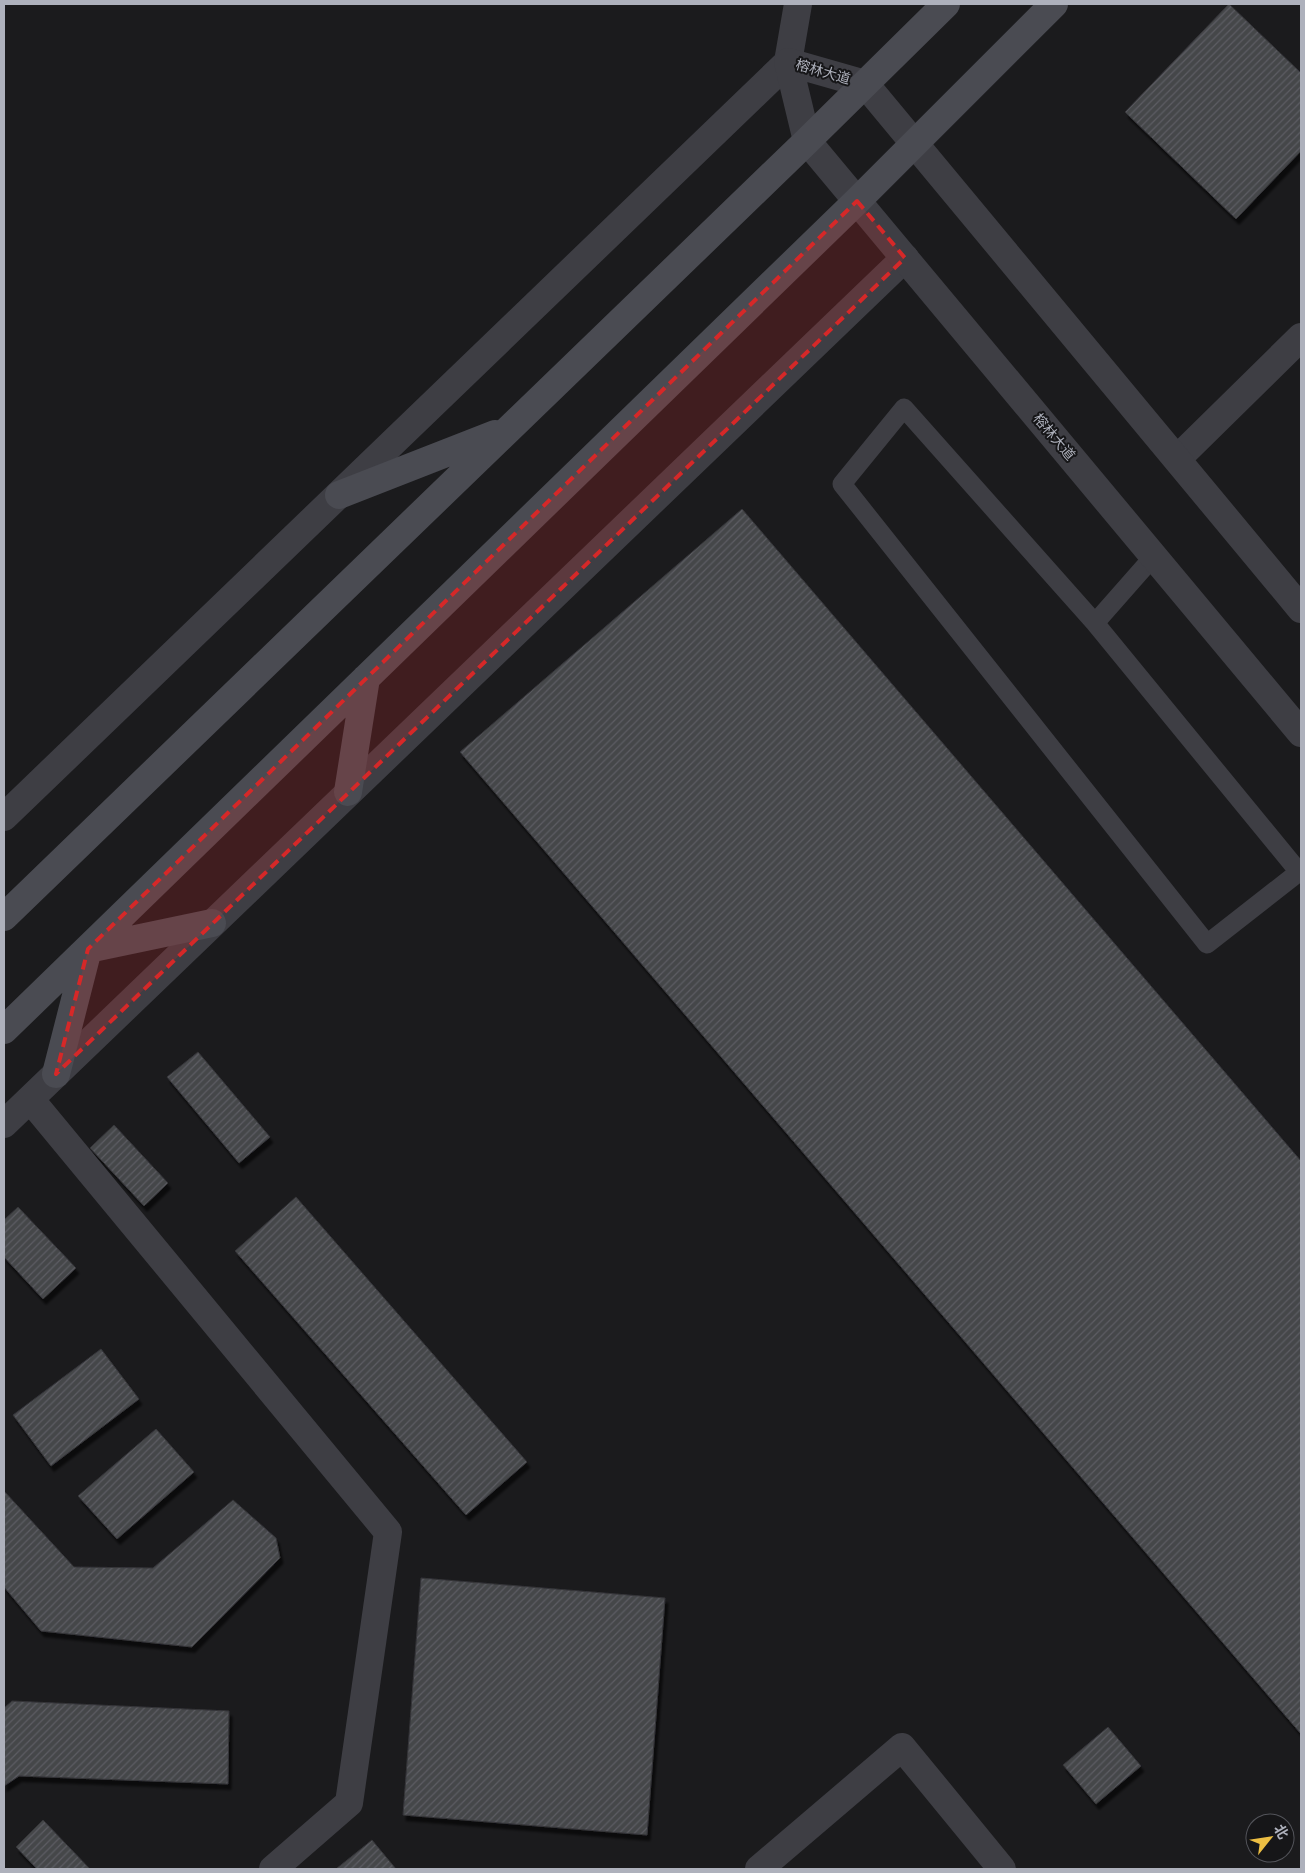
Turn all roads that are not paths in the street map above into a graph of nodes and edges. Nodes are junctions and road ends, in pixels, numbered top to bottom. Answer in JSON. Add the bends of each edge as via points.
{"nodes":[{"id":1,"x":798,"y":4,"type":"edge"},
{"id":2,"x":946,"y":4,"type":"edge"},
{"id":3,"x":1054,"y":4,"type":"edge"},
{"id":4,"x":788,"y":62,"type":"junction"},
{"id":5,"x":865,"y":84,"type":"junction"},
{"id":6,"x":807,"y":141,"type":"junction"},
{"id":7,"x":914,"y":144,"type":"junction"},
{"id":8,"x":856,"y":200,"type":"junction"},
{"id":9,"x":905,"y":258,"type":"junction"},
{"id":10,"x":1301,"y":338,"type":"edge"},
{"id":11,"x":508,"y":429,"type":"junction"},
{"id":12,"x":1178,"y":458,"type":"junction"},
{"id":13,"x":339,"y":496,"type":"junction"},
{"id":14,"x":1154,"y":556,"type":"junction"},
{"id":15,"x":1301,"y":609,"type":"edge"},
{"id":16,"x":1095,"y":623,"type":"junction"},
{"id":17,"x":366,"y":678,"type":"junction"},
{"id":18,"x":1301,"y":733,"type":"edge"},
{"id":19,"x":348,"y":792,"type":"junction"},
{"id":20,"x":4,"y":817,"type":"edge"},
{"id":21,"x":4,"y":916,"type":"edge"},
{"id":22,"x":212,"y":923,"type":"junction"},
{"id":23,"x":88,"y":949,"type":"junction"},
{"id":24,"x":4,"y":1030,"type":"edge"},
{"id":25,"x":56,"y":1074,"type":"junction"},
{"id":26,"x":30,"y":1099,"type":"junction"},
{"id":27,"x":4,"y":1124,"type":"edge"},
{"id":28,"x":273,"y":1869,"type":"edge"},
{"id":29,"x":760,"y":1869,"type":"edge"},
{"id":30,"x":1002,"y":1869,"type":"edge"}],
"edges":[{"from":1,"to":4,"type":"street"},
{"from":2,"to":5,"type":"main road"},
{"from":3,"to":7,"type":"main road"},
{"from":4,"to":5,"type":"street","name":"榕林大道"},
{"from":4,"to":6,"type":"street"},
{"from":4,"to":13,"type":"street"},
{"from":5,"to":6,"type":"main road"},
{"from":5,"to":7,"type":"street","name":"榕林大道"},
{"from":6,"to":8,"type":"street","name":"榕林大道"},
{"from":6,"to":11,"type":"main road"},
{"from":7,"to":8,"type":"main road"},
{"from":7,"to":12,"type":"street","name":"榕林大道"},
{"from":8,"to":9,"type":"street","name":"榕林大道"},
{"from":8,"to":17,"type":"main road"},
{"from":9,"to":14,"type":"street","name":"榕林大道"},
{"from":9,"to":19,"type":"street"},
{"from":10,"to":12,"type":"street"},
{"from":11,"to":13,"type":"main road"},
{"from":11,"to":21,"type":"main road"},
{"from":12,"to":15,"type":"street","name":"榕林大道"},
{"from":13,"to":20,"type":"street"},
{"from":14,"to":16,"type":"lane"},
{"from":14,"to":18,"type":"street","name":"榕林大道"},
{"from":16,"to":16,"type":"lane","via":[[1298,872],[1207,944],[842,484],[904,408]]},
{"from":17,"to":19,"type":"main road"},
{"from":17,"to":23,"type":"main road"},
{"from":19,"to":22,"type":"street"},
{"from":22,"to":23,"type":"main road"},
{"from":22,"to":25,"type":"street"},
{"from":23,"to":24,"type":"main road"},
{"from":23,"to":25,"type":"main road"},
{"from":25,"to":26,"type":"street"},
{"from":26,"to":27,"type":"street"},
{"from":26,"to":28,"type":"street","via":[[388,1532],[348,1803]]},
{"from":29,"to":30,"type":"street","via":[[902,1747]]}]}
